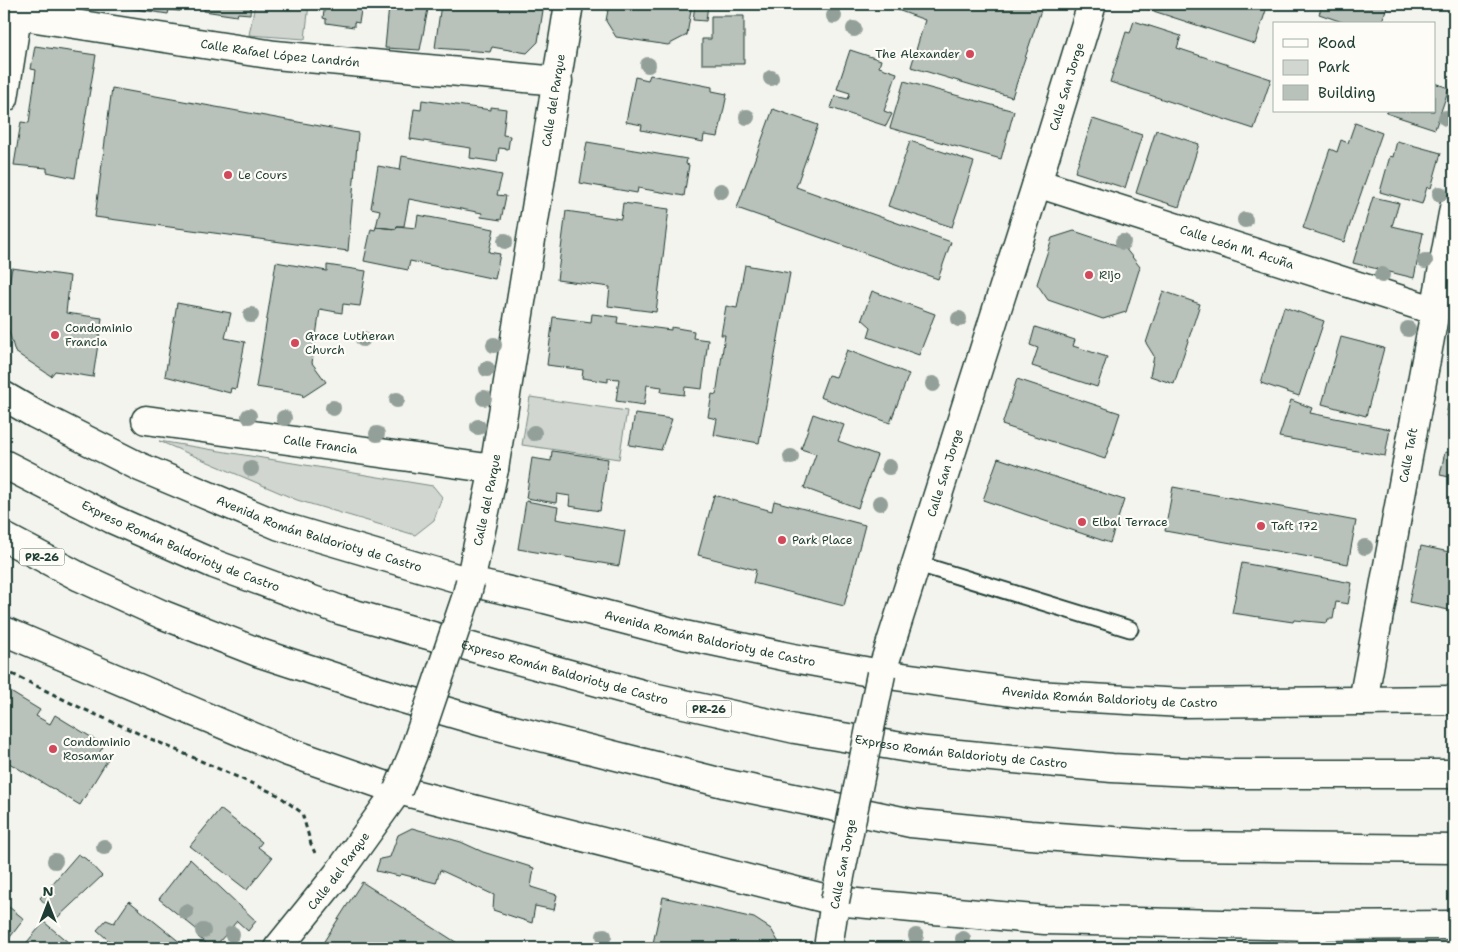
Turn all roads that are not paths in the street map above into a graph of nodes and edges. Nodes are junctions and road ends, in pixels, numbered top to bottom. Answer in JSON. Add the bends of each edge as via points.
{"nodes":[{"id":1,"x":569,"y":4,"type":"edge"},
{"id":2,"x":1092,"y":4,"type":"edge"},
{"id":3,"x":14,"y":10,"type":"edge"},
{"id":4,"x":558,"y":81,"type":"junction"},
{"id":5,"x":4,"y":98,"type":"edge"},
{"id":6,"x":1037,"y":183,"type":"junction"},
{"id":7,"x":1454,"y":208,"type":"edge"},
{"id":8,"x":1436,"y":311,"type":"junction"},
{"id":9,"x":4,"y":396,"type":"edge"},
{"id":10,"x":146,"y":420,"type":"dead end"},
{"id":11,"x":4,"y":464,"type":"edge"},
{"id":12,"x":494,"y":470,"type":"junction"},
{"id":13,"x":4,"y":536,"type":"edge"},
{"id":14,"x":4,"y":557,"type":"edge"},
{"id":15,"x":915,"y":563,"type":"junction"},
{"id":16,"x":80,"y":577,"type":"junction"},
{"id":17,"x":470,"y":582,"type":"junction"},
{"id":18,"x":1130,"y":629,"type":"dead end"},
{"id":19,"x":4,"y":631,"type":"edge"},
{"id":20,"x":881,"y":674,"type":"junction"},
{"id":21,"x":1454,"y":700,"type":"edge"},
{"id":22,"x":1363,"y":701,"type":"junction"},
{"id":23,"x":1454,"y":774,"type":"edge"},
{"id":24,"x":398,"y":790,"type":"junction"},
{"id":25,"x":1454,"y":849,"type":"edge"},
{"id":26,"x":835,"y":901,"type":"junction"},
{"id":27,"x":1454,"y":925,"type":"edge"},
{"id":28,"x":1313,"y":937,"type":"edge"},
{"id":29,"x":278,"y":948,"type":"edge"},
{"id":30,"x":828,"y":948,"type":"edge"}],
"edges":[{"from":1,"to":4,"type":"main road","name":"Calle del Parque"},
{"from":2,"to":6,"type":"main road","name":"Calle San Jorge"},
{"from":3,"to":4,"type":"main road","name":"Calle Rafael López Landrón","via":[[275,55]]},
{"from":3,"to":5,"type":"main road"},
{"from":4,"to":12,"type":"main road","name":"Calle del Parque"},
{"from":6,"to":8,"type":"main road","name":"Calle León M. Acuña"},
{"from":6,"to":15,"type":"main road","name":"Calle San Jorge"},
{"from":7,"to":8,"type":"main road","name":"Calle Taft"},
{"from":8,"to":22,"type":"main road","name":"Calle Taft"},
{"from":9,"to":17,"type":"main road","name":"Avenida Román Baldorioty de Castro","via":[[140,467],[280,526]]},
{"from":10,"to":12,"type":"main road","name":"Calle Francia"},
{"from":11,"to":23,"type":"main road","name":"Expreso Román Baldorioty de Castro","number":"PR-26","via":[[112,519],[214,564],[340,610],[653,696],[795,729],[926,751],[1112,768],[1230,774]]},
{"from":12,"to":17,"type":"main road","name":"Calle del Parque"},
{"from":13,"to":16,"type":"main road","number":"PR-26"},
{"from":14,"to":16,"type":"main road"},
{"from":15,"to":18,"type":"lane"},
{"from":15,"to":20,"type":"main road","name":"Calle San Jorge"},
{"from":16,"to":25,"type":"main road","number":"PR-26","via":[[161,614],[260,653],[380,692],[723,783],[911,823],[1182,846]]},
{"from":17,"to":20,"type":"main road","name":"Avenida Román Baldorioty de Castro","via":[[684,635]]},
{"from":17,"to":24,"type":"main road","name":"Calle del Parque","bridge":true},
{"from":19,"to":24,"type":"main road","via":[[286,751]]},
{"from":20,"to":22,"type":"main road","name":"Avenida Román Baldorioty de Castro","via":[[1035,695],[1183,702]]},
{"from":20,"to":26,"type":"main road","name":"Calle San Jorge","bridge":true},
{"from":21,"to":22,"type":"main road","name":"Avenida Román Baldorioty de Castro"},
{"from":24,"to":26,"type":"main road"},
{"from":24,"to":29,"type":"main road","name":"Calle del Parque","via":[[331,883]]},
{"from":26,"to":28,"type":"main road","via":[[1045,920]]},
{"from":26,"to":30,"type":"main road","name":"Calle San Jorge"},
{"from":27,"to":28,"type":"main road"}]}
